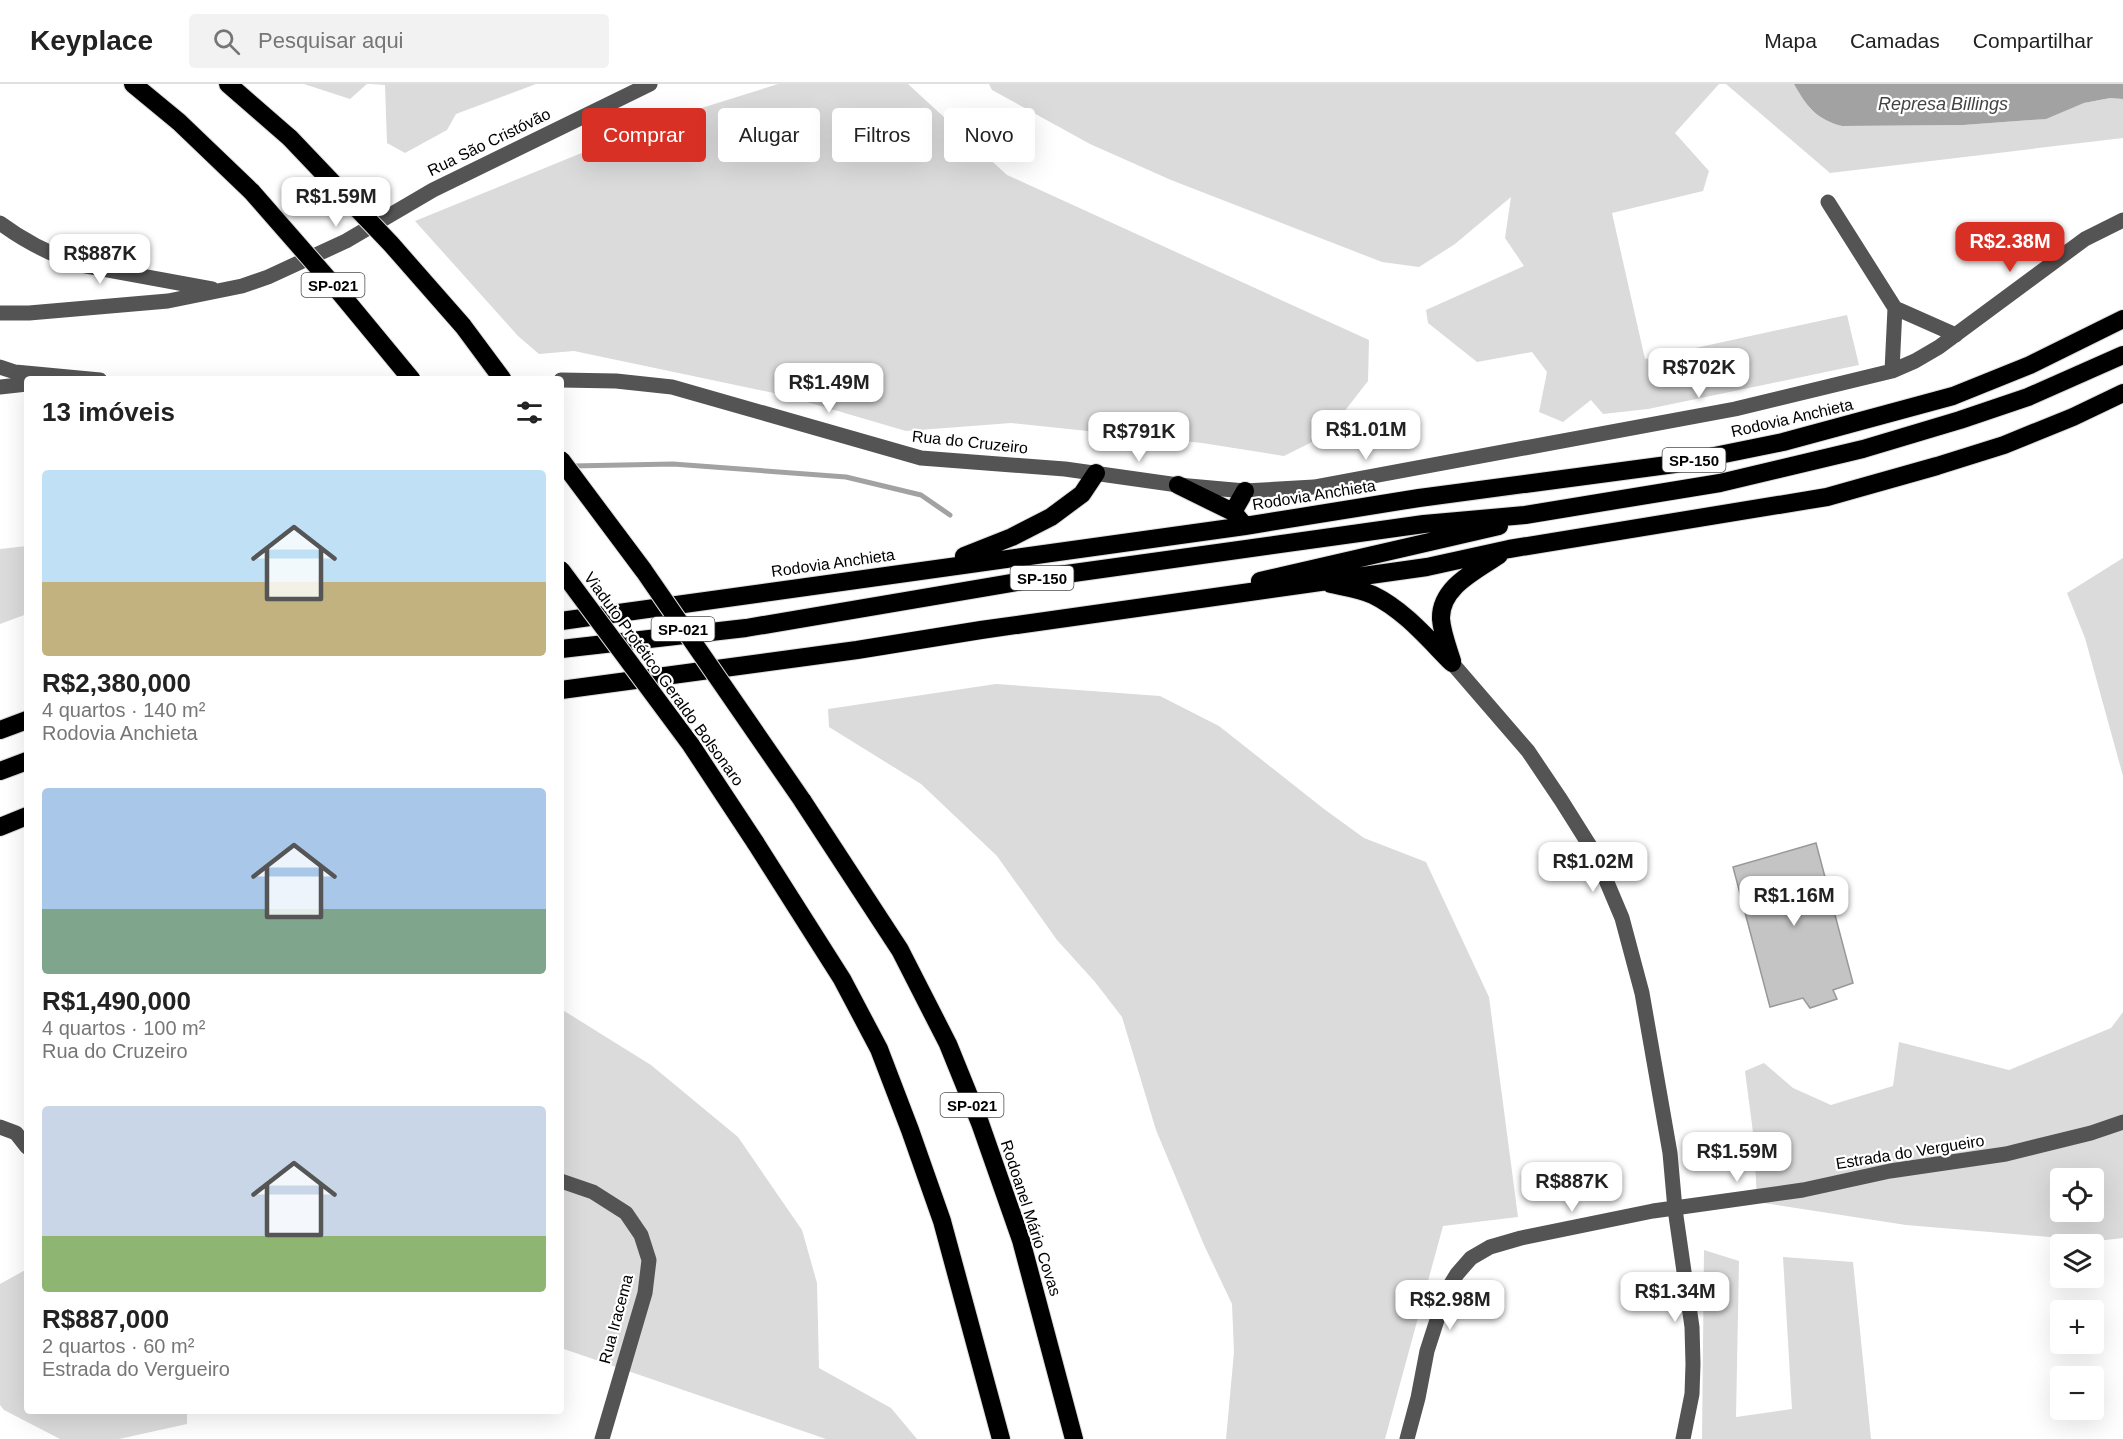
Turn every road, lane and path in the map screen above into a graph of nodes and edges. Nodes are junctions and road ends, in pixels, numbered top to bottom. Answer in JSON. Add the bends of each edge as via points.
{"nodes":[{"id":1,"x":133,"y":84,"type":"edge"},
{"id":2,"x":228,"y":84,"type":"edge"},
{"id":3,"x":650,"y":84,"type":"edge"},
{"id":4,"x":1828,"y":202,"type":"dead end"},
{"id":5,"x":2123,"y":220,"type":"edge"},
{"id":6,"x":0,"y":223,"type":"edge"},
{"id":7,"x":222,"y":291,"type":"junction"},
{"id":8,"x":1895,"y":308,"type":"junction"},
{"id":9,"x":0,"y":313,"type":"edge"},
{"id":10,"x":2123,"y":319,"type":"edge"},
{"id":11,"x":1956,"y":335,"type":"junction"},
{"id":12,"x":2123,"y":355,"type":"edge"},
{"id":13,"x":0,"y":367,"type":"edge"},
{"id":14,"x":1892,"y":370,"type":"junction"},
{"id":15,"x":53,"y":376,"type":"edge"},
{"id":16,"x":409,"y":376,"type":"edge"},
{"id":17,"x":499,"y":376,"type":"edge"},
{"id":18,"x":564,"y":380,"type":"edge"},
{"id":19,"x":24,"y":384,"type":"edge"},
{"id":20,"x":0,"y":387,"type":"edge"},
{"id":21,"x":2123,"y":393,"type":"edge"},
{"id":22,"x":2123,"y":409,"type":"edge"},
{"id":23,"x":2073,"y":417,"type":"junction"},
{"id":24,"x":564,"y":464,"type":"edge"},
{"id":25,"x":1096,"y":473,"type":"junction"},
{"id":26,"x":1178,"y":485,"type":"junction"},
{"id":27,"x":1245,"y":491,"type":"junction"},
{"id":28,"x":1233,"y":512,"type":"junction"},
{"id":29,"x":1525,"y":515,"type":"junction"},
{"id":30,"x":1245,"y":526,"type":"junction"},
{"id":31,"x":1509,"y":549,"type":"junction"},
{"id":32,"x":917,"y":571,"type":"junction"},
{"id":33,"x":564,"y":574,"type":"edge"},
{"id":34,"x":1318,"y":582,"type":"junction"},
{"id":35,"x":1223,"y":596,"type":"junction"},
{"id":36,"x":564,"y":621,"type":"edge"},
{"id":37,"x":564,"y":649,"type":"edge"},
{"id":38,"x":1452,"y":663,"type":"junction"},
{"id":39,"x":564,"y":690,"type":"edge"},
{"id":40,"x":24,"y":721,"type":"edge"},
{"id":41,"x":0,"y":730,"type":"edge"},
{"id":42,"x":24,"y":762,"type":"edge"},
{"id":43,"x":0,"y":771,"type":"edge"},
{"id":44,"x":24,"y":817,"type":"edge"},
{"id":45,"x":0,"y":827,"type":"edge"},
{"id":46,"x":2123,"y":1122,"type":"edge"},
{"id":47,"x":0,"y":1126,"type":"edge"},
{"id":48,"x":24,"y":1143,"type":"edge"},
{"id":49,"x":564,"y":1182,"type":"edge"},
{"id":50,"x":1675,"y":1209,"type":"junction"},
{"id":51,"x":602,"y":1439,"type":"edge"},
{"id":52,"x":1001,"y":1439,"type":"edge"},
{"id":53,"x":1074,"y":1439,"type":"edge"},
{"id":54,"x":1407,"y":1439,"type":"edge"},
{"id":55,"x":1683,"y":1439,"type":"edge"}],
"edges":[{"from":1,"to":16,"type":"highway","number":"SP-021","bridge":true,"via":[[252,192]]},
{"from":2,"to":17,"type":"highway","bridge":true,"via":[[290,138],[391,244],[464,326]]},
{"from":3,"to":7,"type":"street","name":"Rua São Cristóvão","via":[[433,190],[346,241],[268,277]]},
{"from":4,"to":8,"type":"street"},
{"from":5,"to":11,"type":"street","name":"Rua do Cruzeiro","via":[[2085,239]]},
{"from":6,"to":7,"type":"street","via":[[81,265]]},
{"from":7,"to":9,"type":"street","name":"Rua São Cristóvão","via":[[168,301]]},
{"from":8,"to":11,"type":"street"},
{"from":8,"to":14,"type":"street"},
{"from":10,"to":30,"type":"highway","name":"Rodovia Anchieta","number":"SP-150","via":[[1953,396],[1783,442],[1675,464]]},
{"from":11,"to":14,"type":"street","name":"Rua do Cruzeiro","via":[[1915,361]]},
{"from":12,"to":29,"type":"highway","number":"SP-150","via":[[2028,397],[1863,449],[1720,483]]},
{"from":13,"to":15,"type":"street"},
{"from":14,"to":27,"type":"street","name":"Rua do Cruzeiro","via":[[1735,409],[1571,440],[1314,487]]},
{"from":18,"to":25,"type":"street","name":"Rua do Cruzeiro","via":[[672,387],[921,458]]},
{"from":19,"to":20,"type":"street"},
{"from":21,"to":23,"type":"highway"},
{"from":22,"to":23,"type":"highway"},
{"from":23,"to":31,"type":"highway","via":[[1992,448],[1827,497]]},
{"from":24,"to":53,"type":"highway","name":"Rodoanel Mário Covas","number":"SP-021","bridge":true,"via":[[644,571],[900,950],[948,1044],[980,1123],[1021,1240]]},
{"from":25,"to":26,"type":"street","name":"Rua do Cruzeiro"},
{"from":25,"to":32,"type":"highway","via":[[1082,494],[1051,518],[980,551]]},
{"from":26,"to":27,"type":"street","name":"Rua do Cruzeiro"},
{"from":26,"to":28,"type":"highway"},
{"from":27,"to":28,"type":"highway"},
{"from":28,"to":30,"type":"highway"},
{"from":29,"to":35,"type":"highway","via":[[1490,530],[1286,574]]},
{"from":29,"to":37,"type":"highway","number":"SP-150","via":[[1424,524],[1052,576],[746,628]]},
{"from":30,"to":32,"type":"highway","name":"Rodovia Anchieta","number":"SP-150"},
{"from":31,"to":34,"type":"highway","via":[[1427,567]]},
{"from":31,"to":38,"type":"highway","via":[[1454,587],[1446,598],[1441,617]]},
{"from":32,"to":36,"type":"highway","name":"Rodovia Anchieta","number":"SP-150"},
{"from":33,"to":52,"type":"highway","name":"Viaduto Protético Geraldo Bolsonaro","bridge":true,"via":[[691,745],[842,979],[879,1049],[942,1221]]},
{"from":34,"to":35,"type":"highway"},
{"from":34,"to":38,"type":"highway","via":[[1351,588],[1386,603]]},
{"from":35,"to":39,"type":"highway"},
{"from":38,"to":50,"type":"street","via":[[1528,751],[1561,800],[1594,854],[1622,918],[1642,993],[1670,1153]]},
{"from":40,"to":41,"type":"highway"},
{"from":42,"to":43,"type":"highway"},
{"from":44,"to":45,"type":"highway"},
{"from":46,"to":50,"type":"street","name":"Estrada do Vergueiro","via":[[2006,1154]]},
{"from":47,"to":48,"type":"street","via":[[16,1133]]},
{"from":49,"to":51,"type":"street","name":"Rua Iracema","via":[[593,1192],[627,1213],[641,1235],[649,1260],[645,1293]]},
{"from":50,"to":54,"type":"street","name":"Estrada do Vergueiro","via":[[1521,1239],[1490,1247],[1471,1258],[1446,1292],[1438,1313]]},
{"from":50,"to":55,"type":"street","via":[[1693,1345],[1692,1394]]}]}
